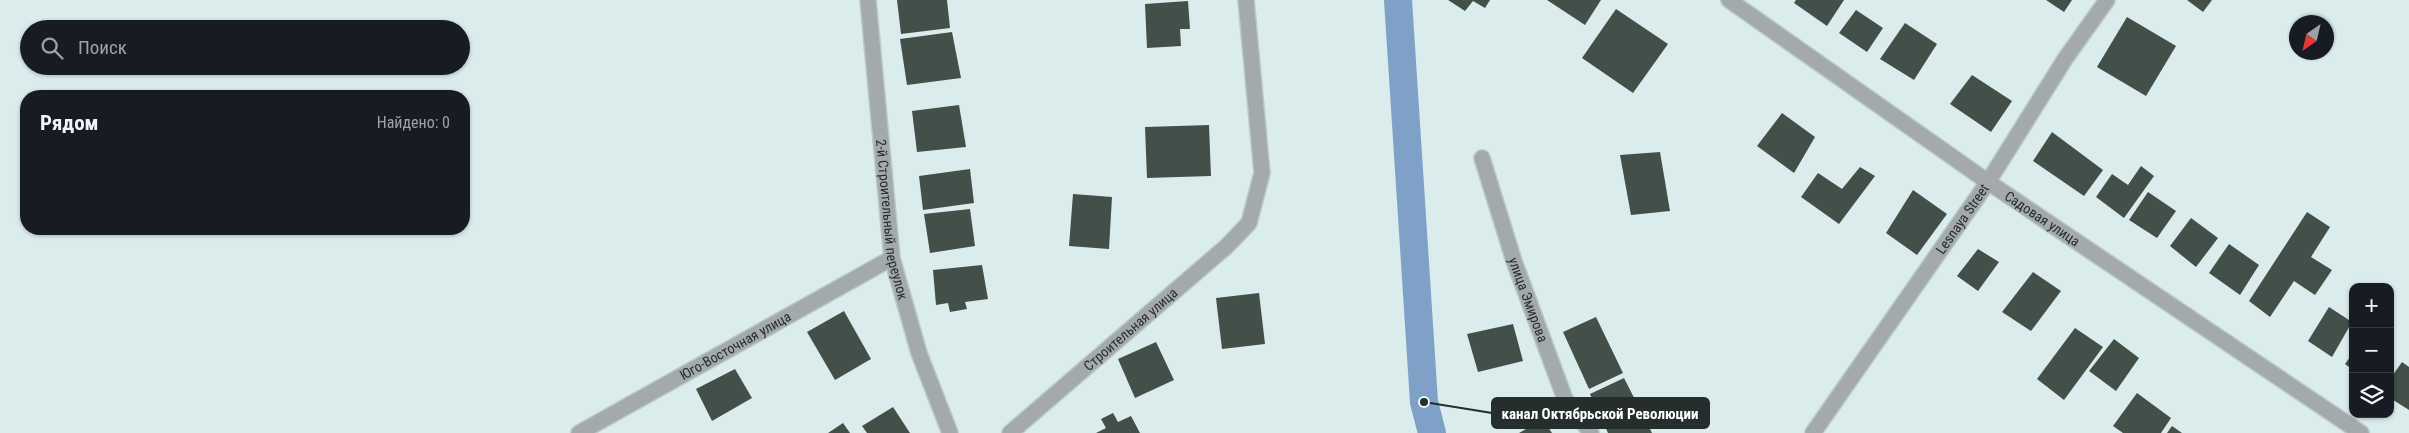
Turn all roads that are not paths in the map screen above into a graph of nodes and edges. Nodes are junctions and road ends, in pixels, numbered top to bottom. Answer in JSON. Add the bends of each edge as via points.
{"nodes":[{"id":1,"x":868,"y":0,"type":"edge"},
{"id":2,"x":1246,"y":0,"type":"edge"},
{"id":3,"x":1729,"y":0,"type":"edge"},
{"id":4,"x":2107,"y":0,"type":"edge"},
{"id":5,"x":1482,"y":158,"type":"dead end"},
{"id":6,"x":1988,"y":182,"type":"junction"},
{"id":7,"x":892,"y":258,"type":"junction"},
{"id":8,"x":578,"y":433,"type":"edge"},
{"id":9,"x":950,"y":433,"type":"edge"},
{"id":10,"x":1010,"y":433,"type":"edge"},
{"id":11,"x":1591,"y":433,"type":"edge"},
{"id":12,"x":1813,"y":433,"type":"edge"},
{"id":13,"x":2361,"y":433,"type":"edge"}],
"edges":[{"from":1,"to":7,"type":"street","name":"2-й Строительный переулок"},
{"from":2,"to":10,"type":"street","name":"Строительная улица","via":[[1262,173],[1249,223],[1228,246]]},
{"from":3,"to":6,"type":"street","name":"Садовая улица"},
{"from":4,"to":6,"type":"street","name":"Lesnaya Street","via":[[2065,59]]},
{"from":5,"to":11,"type":"street","name":"улица Эмирова","via":[[1514,262],[1565,399]]},
{"from":6,"to":12,"type":"street","name":"Lesnaya Street"},
{"from":6,"to":13,"type":"street","name":"Садовая улица"},
{"from":7,"to":8,"type":"street","name":"Юго-Восточная улица"},
{"from":7,"to":9,"type":"street","name":"2-й Строительный переулок","via":[[919,353]]}]}
